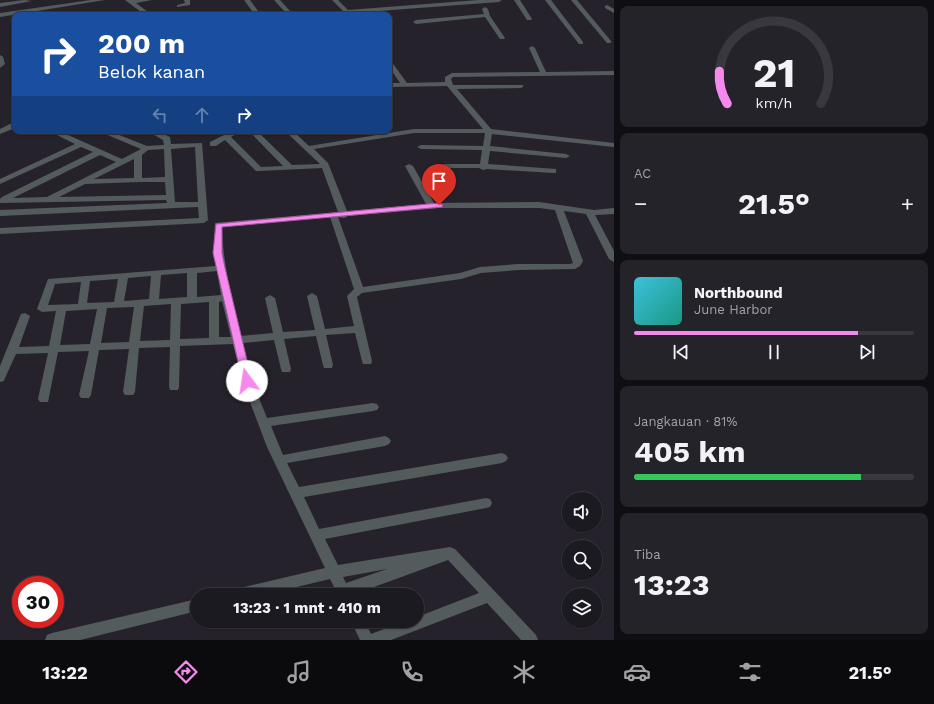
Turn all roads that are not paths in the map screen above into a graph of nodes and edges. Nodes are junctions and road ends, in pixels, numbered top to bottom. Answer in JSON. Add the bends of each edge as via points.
{"nodes":[{"id":1,"x":102,"y":0,"type":"edge"},
{"id":2,"x":149,"y":0,"type":"edge"},
{"id":3,"x":187,"y":0,"type":"edge"},
{"id":4,"x":247,"y":0,"type":"edge"},
{"id":5,"x":277,"y":0,"type":"edge"},
{"id":6,"x":335,"y":0,"type":"edge"},
{"id":7,"x":499,"y":0,"type":"edge"},
{"id":8,"x":518,"y":0,"type":"edge"},
{"id":9,"x":548,"y":0,"type":"edge"},
{"id":10,"x":574,"y":0,"type":"edge"},
{"id":11,"x":28,"y":1,"type":"edge"},
{"id":12,"x":42,"y":1,"type":"edge"},
{"id":13,"x":129,"y":1,"type":"edge"},
{"id":14,"x":483,"y":1,"type":"junction"},
{"id":15,"x":64,"y":2,"type":"edge"},
{"id":16,"x":0,"y":6,"type":"edge"},
{"id":17,"x":179,"y":6,"type":"dead end"},
{"id":18,"x":46,"y":8,"type":"junction"},
{"id":19,"x":371,"y":10,"type":"joint"},
{"id":20,"x":21,"y":12,"type":"edge"},
{"id":21,"x":31,"y":12,"type":"edge"},
{"id":22,"x":49,"y":12,"type":"edge"},
{"id":23,"x":144,"y":12,"type":"edge"},
{"id":24,"x":256,"y":12,"type":"edge"},
{"id":25,"x":288,"y":12,"type":"dead end"},
{"id":26,"x":347,"y":12,"type":"edge"},
{"id":27,"x":360,"y":12,"type":"edge"},
{"id":28,"x":12,"y":14,"type":"edge"},
{"id":29,"x":0,"y":15,"type":"edge"},
{"id":30,"x":487,"y":15,"type":"junction"},
{"id":31,"x":529,"y":19,"type":"dead end"},
{"id":32,"x":416,"y":22,"type":"dead end"},
{"id":33,"x":502,"y":38,"type":"dead end"},
{"id":34,"x":609,"y":42,"type":"dead end"},
{"id":35,"x":581,"y":43,"type":"dead end"},
{"id":36,"x":532,"y":48,"type":"dead end"},
{"id":37,"x":0,"y":57,"type":"edge"},
{"id":38,"x":0,"y":66,"type":"edge"},
{"id":39,"x":392,"y":66,"type":"edge"},
{"id":40,"x":614,"y":73,"type":"edge"},
{"id":41,"x":544,"y":74,"type":"junction"},
{"id":42,"x":405,"y":85,"type":"junction"},
{"id":43,"x":450,"y":85,"type":"junction"},
{"id":44,"x":392,"y":86,"type":"edge"},
{"id":45,"x":521,"y":86,"type":"dead end"},
{"id":46,"x":12,"y":126,"type":"edge"},
{"id":47,"x":489,"y":131,"type":"junction"},
{"id":48,"x":0,"y":132,"type":"edge"},
{"id":49,"x":59,"y":134,"type":"edge"},
{"id":50,"x":110,"y":134,"type":"edge"},
{"id":51,"x":158,"y":134,"type":"edge"},
{"id":52,"x":232,"y":134,"type":"edge"},
{"id":53,"x":256,"y":134,"type":"edge"},
{"id":54,"x":292,"y":134,"type":"edge"},
{"id":55,"x":391,"y":134,"type":"edge"},
{"id":56,"x":392,"y":134,"type":"edge"},
{"id":57,"x":226,"y":137,"type":"junction"},
{"id":58,"x":81,"y":144,"type":"junction"},
{"id":59,"x":213,"y":144,"type":"dead end"},
{"id":60,"x":614,"y":145,"type":"edge"},
{"id":61,"x":166,"y":147,"type":"junction"},
{"id":62,"x":421,"y":147,"type":"dead end"},
{"id":63,"x":146,"y":148,"type":"junction"},
{"id":64,"x":308,"y":148,"type":"junction"},
{"id":65,"x":486,"y":148,"type":"junction"},
{"id":66,"x":100,"y":152,"type":"junction"},
{"id":67,"x":138,"y":154,"type":"junction"},
{"id":68,"x":566,"y":156,"type":"dead end"},
{"id":69,"x":122,"y":162,"type":"junction"},
{"id":70,"x":325,"y":166,"type":"junction"},
{"id":71,"x":409,"y":166,"type":"dead end"},
{"id":72,"x":446,"y":166,"type":"dead end"},
{"id":73,"x":289,"y":167,"type":"junction"},
{"id":74,"x":483,"y":167,"type":"junction"},
{"id":75,"x":554,"y":171,"type":"dead end"},
{"id":76,"x":169,"y":179,"type":"junction"},
{"id":77,"x":140,"y":180,"type":"junction"},
{"id":78,"x":0,"y":182,"type":"edge"},
{"id":79,"x":82,"y":182,"type":"junction"},
{"id":80,"x":47,"y":200,"type":"junction"},
{"id":81,"x":1,"y":201,"type":"edge"},
{"id":82,"x":170,"y":201,"type":"junction"},
{"id":83,"x":202,"y":204,"type":"junction"},
{"id":84,"x":431,"y":206,"type":"junction"},
{"id":85,"x":559,"y":208,"type":"junction"},
{"id":86,"x":44,"y":211,"type":"junction"},
{"id":87,"x":589,"y":212,"type":"junction"},
{"id":88,"x":0,"y":213,"type":"edge"},
{"id":89,"x":612,"y":213,"type":"edge"},
{"id":90,"x":344,"y":215,"type":"junction"},
{"id":91,"x":334,"y":216,"type":"junction"},
{"id":92,"x":0,"y":231,"type":"edge"},
{"id":93,"x":614,"y":259,"type":"edge"},
{"id":94,"x":220,"y":268,"type":"junction"},
{"id":95,"x":192,"y":271,"type":"junction"},
{"id":96,"x":156,"y":274,"type":"junction"},
{"id":97,"x":123,"y":276,"type":"junction"},
{"id":98,"x":86,"y":279,"type":"junction"},
{"id":99,"x":359,"y":290,"type":"junction"},
{"id":100,"x":312,"y":296,"type":"dead end"},
{"id":101,"x":226,"y":298,"type":"junction"},
{"id":102,"x":270,"y":298,"type":"dead end"},
{"id":103,"x":214,"y":299,"type":"junction"},
{"id":104,"x":192,"y":300,"type":"junction"},
{"id":105,"x":176,"y":301,"type":"junction"},
{"id":106,"x":154,"y":302,"type":"junction"},
{"id":107,"x":139,"y":303,"type":"junction"},
{"id":108,"x":119,"y":304,"type":"junction"},
{"id":109,"x":103,"y":305,"type":"junction"},
{"id":110,"x":82,"y":307,"type":"junction"},
{"id":111,"x":62,"y":308,"type":"junction"},
{"id":112,"x":25,"y":316,"type":"dead end"},
{"id":113,"x":359,"y":329,"type":"junction"},
{"id":114,"x":319,"y":331,"type":"junction"},
{"id":115,"x":277,"y":335,"type":"junction"},
{"id":116,"x":237,"y":340,"type":"junction"},
{"id":117,"x":214,"y":341,"type":"junction"},
{"id":118,"x":176,"y":343,"type":"junction"},
{"id":119,"x":133,"y":346,"type":"junction"},
{"id":120,"x":94,"y":347,"type":"junction"},
{"id":121,"x":55,"y":348,"type":"junction"},
{"id":122,"x":12,"y":351,"type":"junction"},
{"id":123,"x":367,"y":361,"type":"dead end"},
{"id":124,"x":328,"y":365,"type":"dead end"},
{"id":125,"x":286,"y":369,"type":"dead end"},
{"id":126,"x":0,"y":378,"type":"edge"},
{"id":127,"x":174,"y":387,"type":"dead end"},
{"id":128,"x":129,"y":392,"type":"dead end"},
{"id":129,"x":85,"y":395,"type":"dead end"},
{"id":130,"x":44,"y":399,"type":"dead end"},
{"id":131,"x":373,"y":407,"type":"dead end"},
{"id":132,"x":263,"y":423,"type":"junction"},
{"id":133,"x":385,"y":441,"type":"dead end"},
{"id":134,"x":502,"y":458,"type":"dead end"},
{"id":135,"x":279,"y":460,"type":"junction"},
{"id":136,"x":295,"y":493,"type":"junction"},
{"id":137,"x":486,"y":503,"type":"dead end"},
{"id":138,"x":316,"y":535,"type":"junction"},
{"id":139,"x":450,"y":553,"type":"junction"},
{"id":140,"x":334,"y":572,"type":"junction"},
{"id":141,"x":266,"y":588,"type":"edge"},
{"id":142,"x":342,"y":588,"type":"edge"},
{"id":143,"x":357,"y":588,"type":"edge"},
{"id":144,"x":489,"y":596,"type":"junction"},
{"id":145,"x":190,"y":607,"type":"edge"},
{"id":146,"x":361,"y":628,"type":"edge"},
{"id":147,"x":52,"y":640,"type":"edge"},
{"id":148,"x":367,"y":640,"type":"edge"},
{"id":149,"x":373,"y":640,"type":"edge"},
{"id":150,"x":531,"y":640,"type":"edge"}],
"edges":[{"from":1,"to":15,"type":"street"},
{"from":2,"to":13,"type":"street"},
{"from":3,"to":17,"type":"street","via":[[188,4]]},
{"from":4,"to":24,"type":"street"},
{"from":5,"to":25,"type":"street"},
{"from":6,"to":26,"type":"street"},
{"from":7,"to":14,"type":"street"},
{"from":8,"to":31,"type":"street"},
{"from":9,"to":35,"type":"street"},
{"from":10,"to":34,"type":"street"},
{"from":11,"to":16,"type":"street"},
{"from":11,"to":20,"type":"street","via":[[34,8]]},
{"from":12,"to":18,"type":"street"},
{"from":13,"to":23,"type":"street"},
{"from":14,"to":19,"type":"street"},
{"from":14,"to":30,"type":"street"},
{"from":15,"to":18,"type":"street"},
{"from":18,"to":21,"type":"street"},
{"from":18,"to":22,"type":"street"},
{"from":19,"to":27,"type":"street"},
{"from":28,"to":29,"type":"street"},
{"from":30,"to":32,"type":"street"},
{"from":30,"to":33,"type":"street"},
{"from":36,"to":41,"type":"street"},
{"from":37,"to":38,"type":"street"},
{"from":39,"to":42,"type":"street"},
{"from":40,"to":41,"type":"street"},
{"from":41,"to":43,"type":"street","via":[[452,75],[447,78]]},
{"from":42,"to":43,"type":"street"},
{"from":42,"to":44,"type":"street"},
{"from":43,"to":45,"type":"street"},
{"from":43,"to":47,"type":"street"},
{"from":46,"to":48,"type":"street"},
{"from":47,"to":56,"type":"street","via":[[409,131]]},
{"from":47,"to":60,"type":"street"},
{"from":47,"to":65,"type":"street"},
{"from":49,"to":58,"type":"street"},
{"from":50,"to":63,"type":"street"},
{"from":51,"to":61,"type":"street","via":[[166,137]]},
{"from":52,"to":57,"type":"street"},
{"from":53,"to":73,"type":"street"},
{"from":54,"to":64,"type":"street"},
{"from":55,"to":64,"type":"street"},
{"from":57,"to":59,"type":"street"},
{"from":57,"to":73,"type":"street","via":[[256,168]]},
{"from":58,"to":66,"type":"street"},
{"from":58,"to":78,"type":"street"},
{"from":61,"to":63,"type":"street"},
{"from":61,"to":76,"type":"street"},
{"from":61,"to":83,"type":"street","via":[[194,144],[200,147]]},
{"from":62,"to":65,"type":"street"},
{"from":63,"to":67,"type":"street"},
{"from":64,"to":70,"type":"street"},
{"from":65,"to":68,"type":"street"},
{"from":65,"to":74,"type":"street"},
{"from":66,"to":69,"type":"street"},
{"from":66,"to":81,"type":"street"},
{"from":67,"to":69,"type":"street"},
{"from":67,"to":77,"type":"street","via":[[137,177]]},
{"from":69,"to":79,"type":"street"},
{"from":70,"to":73,"type":"street"},
{"from":70,"to":90,"type":"street"},
{"from":71,"to":84,"type":"street"},
{"from":72,"to":74,"type":"street"},
{"from":74,"to":75,"type":"street"},
{"from":76,"to":77,"type":"street"},
{"from":76,"to":82,"type":"street"},
{"from":77,"to":79,"type":"street"},
{"from":79,"to":80,"type":"street"},
{"from":80,"to":81,"type":"street"},
{"from":80,"to":82,"type":"street"},
{"from":80,"to":86,"type":"street"},
{"from":82,"to":83,"type":"street"},
{"from":82,"to":86,"type":"street"},
{"from":83,"to":92,"type":"street","via":[[205,218],[200,221]]},
{"from":84,"to":85,"type":"street","via":[[539,205]]},
{"from":84,"to":90,"type":"street"},
{"from":85,"to":87,"type":"street"},
{"from":85,"to":99,"type":"street","via":[[578,261],[578,264],[572,267],[480,270],[461,276]]},
{"from":86,"to":88,"type":"street"},
{"from":87,"to":89,"type":"street"},
{"from":87,"to":93,"type":"street"},
{"from":90,"to":91,"type":"street"},
{"from":91,"to":94,"type":"street","via":[[218,225]]},
{"from":91,"to":99,"type":"street"},
{"from":94,"to":95,"type":"street"},
{"from":94,"to":101,"type":"street"},
{"from":95,"to":96,"type":"street"},
{"from":95,"to":104,"type":"street"},
{"from":96,"to":97,"type":"street"},
{"from":96,"to":106,"type":"street"},
{"from":97,"to":98,"type":"street"},
{"from":97,"to":108,"type":"street"},
{"from":98,"to":110,"type":"street"},
{"from":98,"to":111,"type":"street","via":[[52,277],[42,309]]},
{"from":99,"to":113,"type":"street","via":[[352,296]]},
{"from":100,"to":114,"type":"street"},
{"from":101,"to":103,"type":"street"},
{"from":101,"to":116,"type":"street"},
{"from":102,"to":115,"type":"street"},
{"from":103,"to":104,"type":"street"},
{"from":103,"to":117,"type":"street"},
{"from":104,"to":105,"type":"street"},
{"from":105,"to":106,"type":"street"},
{"from":105,"to":118,"type":"street"},
{"from":106,"to":107,"type":"street"},
{"from":107,"to":108,"type":"street"},
{"from":107,"to":119,"type":"street"},
{"from":108,"to":109,"type":"street"},
{"from":109,"to":110,"type":"street"},
{"from":109,"to":120,"type":"street"},
{"from":110,"to":111,"type":"street"},
{"from":111,"to":121,"type":"street"},
{"from":112,"to":122,"type":"street"},
{"from":113,"to":114,"type":"street"},
{"from":113,"to":123,"type":"street"},
{"from":114,"to":115,"type":"street"},
{"from":114,"to":124,"type":"street"},
{"from":115,"to":116,"type":"street"},
{"from":115,"to":125,"type":"street"},
{"from":116,"to":117,"type":"street"},
{"from":116,"to":132,"type":"street","via":[[247,381]]},
{"from":117,"to":118,"type":"street"},
{"from":118,"to":119,"type":"street"},
{"from":118,"to":127,"type":"street"},
{"from":119,"to":120,"type":"street"},
{"from":119,"to":128,"type":"street"},
{"from":120,"to":121,"type":"street"},
{"from":120,"to":129,"type":"street"},
{"from":121,"to":122,"type":"street"},
{"from":121,"to":130,"type":"street"},
{"from":122,"to":126,"type":"street"},
{"from":131,"to":132,"type":"street"},
{"from":132,"to":135,"type":"street"},
{"from":133,"to":135,"type":"street"},
{"from":134,"to":136,"type":"street"},
{"from":135,"to":136,"type":"street"},
{"from":136,"to":138,"type":"street"},
{"from":137,"to":138,"type":"street"},
{"from":138,"to":140,"type":"street"},
{"from":139,"to":140,"type":"street"},
{"from":139,"to":143,"type":"street"},
{"from":139,"to":144,"type":"street"},
{"from":140,"to":141,"type":"street"},
{"from":140,"to":142,"type":"street"},
{"from":144,"to":149,"type":"street"},
{"from":144,"to":150,"type":"street"},
{"from":145,"to":147,"type":"street"},
{"from":146,"to":148,"type":"street"}]}
